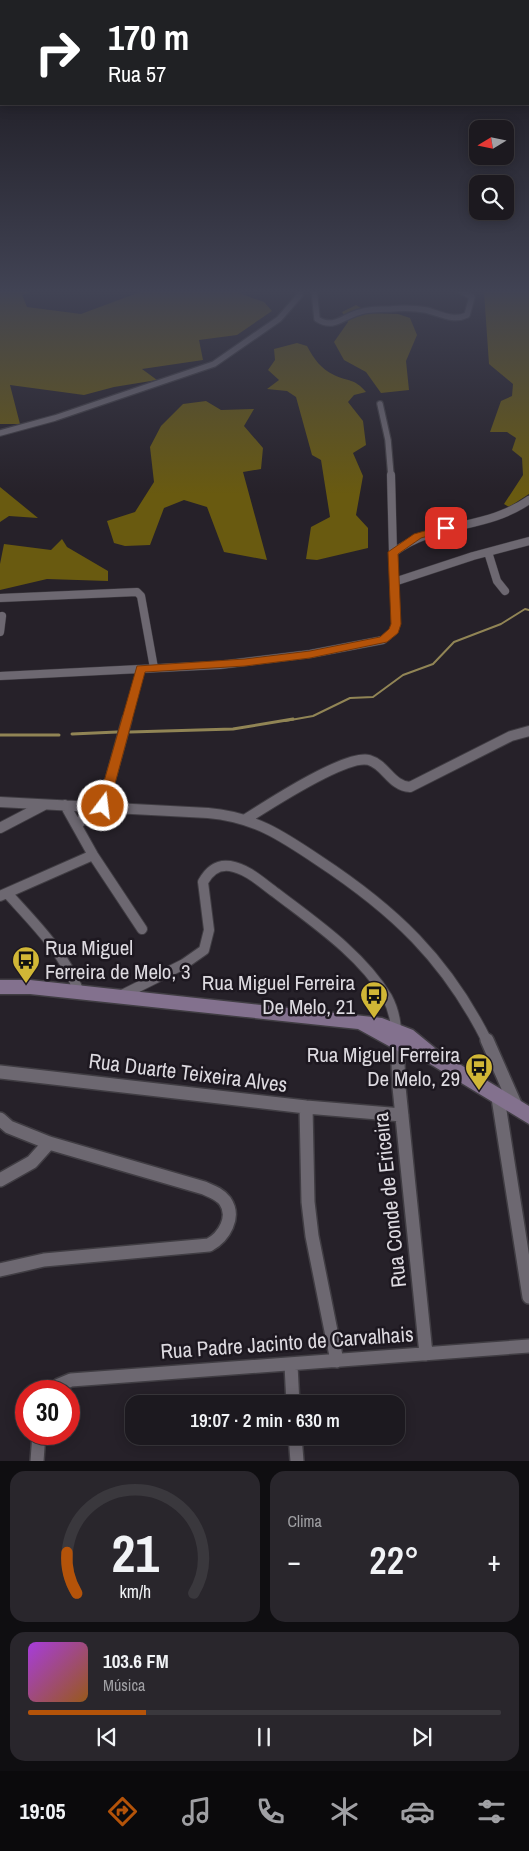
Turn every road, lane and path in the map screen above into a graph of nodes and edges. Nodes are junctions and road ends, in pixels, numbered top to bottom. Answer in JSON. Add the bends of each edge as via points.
{"nodes":[{"id":1,"x":224,"y":357,"type":"edge"},
{"id":2,"x":380,"y":404,"type":"dead end"},
{"id":3,"x":0,"y":433,"type":"edge"},
{"id":4,"x":529,"y":500,"type":"edge"},
{"id":5,"x":529,"y":541,"type":"edge"},
{"id":6,"x":393,"y":552,"type":"junction"},
{"id":7,"x":488,"y":552,"type":"junction"},
{"id":8,"x":394,"y":582,"type":"junction"},
{"id":9,"x":505,"y":592,"type":"dead end"},
{"id":10,"x":0,"y":598,"type":"edge"},
{"id":11,"x":2,"y":616,"type":"dead end"},
{"id":12,"x":0,"y":632,"type":"edge"},
{"id":13,"x":141,"y":668,"type":"junction"},
{"id":14,"x":154,"y":668,"type":"junction"},
{"id":15,"x":0,"y":676,"type":"edge"},
{"id":16,"x":529,"y":731,"type":"edge"},
{"id":17,"x":0,"y":802,"type":"edge"},
{"id":18,"x":45,"y":805,"type":"junction"},
{"id":19,"x":65,"y":805,"type":"junction"},
{"id":20,"x":98,"y":806,"type":"junction"},
{"id":21,"x":246,"y":819,"type":"junction"},
{"id":22,"x":76,"y":826,"type":"junction"},
{"id":23,"x":0,"y":828,"type":"edge"},
{"id":24,"x":93,"y":855,"type":"junction"},
{"id":25,"x":4,"y":894,"type":"edge"},
{"id":26,"x":142,"y":929,"type":"dead end"},
{"id":27,"x":0,"y":988,"type":"edge"},
{"id":28,"x":79,"y":992,"type":"junction"},
{"id":29,"x":120,"y":996,"type":"junction"},
{"id":30,"x":396,"y":1036,"type":"junction"},
{"id":31,"x":0,"y":1072,"type":"edge"},
{"id":32,"x":498,"y":1098,"type":"junction"},
{"id":33,"x":306,"y":1107,"type":"junction"},
{"id":34,"x":523,"y":1113,"type":"edge"},
{"id":35,"x":402,"y":1115,"type":"junction"},
{"id":36,"x":0,"y":1119,"type":"edge"},
{"id":37,"x":49,"y":1144,"type":"junction"},
{"id":38,"x":0,"y":1180,"type":"edge"},
{"id":39,"x":0,"y":1270,"type":"edge"},
{"id":40,"x":529,"y":1297,"type":"edge"},
{"id":41,"x":529,"y":1346,"type":"edge"},
{"id":42,"x":426,"y":1354,"type":"junction"},
{"id":43,"x":337,"y":1361,"type":"junction"},
{"id":44,"x":291,"y":1365,"type":"junction"},
{"id":45,"x":71,"y":1380,"type":"edge"},
{"id":46,"x":293,"y":1395,"type":"edge"},
{"id":47,"x":38,"y":1445,"type":"edge"},
{"id":48,"x":295,"y":1445,"type":"edge"},
{"id":49,"x":37,"y":1461,"type":"edge"},
{"id":50,"x":296,"y":1461,"type":"edge"}],
"edges":[{"from":1,"to":3,"type":"street","via":[[214,364],[55,418]]},
{"from":2,"to":6,"type":"street","via":[[388,441]]},
{"from":4,"to":6,"type":"street","via":[[515,510],[492,519],[424,533]]},
{"from":5,"to":7,"type":"street"},
{"from":6,"to":8,"type":"street"},
{"from":7,"to":8,"type":"street"},
{"from":7,"to":9,"type":"street","via":[[497,581]]},
{"from":8,"to":14,"type":"street","via":[[396,624],[394,631],[383,640],[327,652],[245,663]]},
{"from":10,"to":14,"type":"street","via":[[137,592],[141,596]]},
{"from":11,"to":12,"type":"street"},
{"from":13,"to":14,"type":"street"},
{"from":13,"to":15,"type":"street"},
{"from":13,"to":20,"type":"street"},
{"from":16,"to":21,"type":"street","via":[[510,736],[410,787],[398,783],[370,760],[358,761],[308,782]]},
{"from":17,"to":18,"type":"street"},
{"from":18,"to":19,"type":"street"},
{"from":18,"to":23,"type":"street"},
{"from":19,"to":20,"type":"street"},
{"from":19,"to":22,"type":"street"},
{"from":20,"to":21,"type":"street","via":[[208,813]]},
{"from":20,"to":22,"type":"street","via":[[83,816]]},
{"from":21,"to":34,"type":"street","via":[[274,831],[372,897],[427,950],[485,1035]]},
{"from":22,"to":24,"type":"street"},
{"from":24,"to":25,"type":"street"},
{"from":24,"to":26,"type":"street"},
{"from":25,"to":28,"type":"street","via":[[64,959],[75,977]]},
{"from":27,"to":28,"type":"main road","via":[[30,987]]},
{"from":28,"to":29,"type":"main road"},
{"from":29,"to":30,"type":"main road","via":[[362,1024]]},
{"from":29,"to":30,"type":"street","via":[[184,964],[204,950],[208,930],[203,882],[218,866],[232,866],[251,875],[328,934],[366,971],[392,1007]]},
{"from":30,"to":32,"type":"main road"},
{"from":30,"to":35,"type":"street","name":"Rua Conde de Ericeira"},
{"from":31,"to":33,"type":"street","name":"Rua Duarte Teixeira Alves"},
{"from":32,"to":34,"type":"main road"},
{"from":32,"to":40,"type":"street"},
{"from":33,"to":35,"type":"street","name":"Rua Duarte Teixeira Alves"},
{"from":33,"to":43,"type":"street","via":[[312,1236]]},
{"from":35,"to":42,"type":"street","name":"Rua Conde de Ericeira"},
{"from":36,"to":37,"type":"street","via":[[10,1127]]},
{"from":37,"to":38,"type":"street","via":[[25,1167]]},
{"from":37,"to":39,"type":"street","via":[[204,1188],[226,1202],[227,1224],[219,1239],[205,1246],[44,1260]]},
{"from":41,"to":42,"type":"street","name":"Rua Padre Jacinto de Carvalhais"},
{"from":42,"to":43,"type":"street","name":"Rua Padre Jacinto de Carvalhais"},
{"from":43,"to":44,"type":"street","name":"Rua Padre Jacinto de Carvalhais"},
{"from":44,"to":45,"type":"street","name":"Rua Padre Jacinto de Carvalhais"},
{"from":44,"to":46,"type":"street"},
{"from":47,"to":49,"type":"street"},
{"from":48,"to":50,"type":"street"}]}
